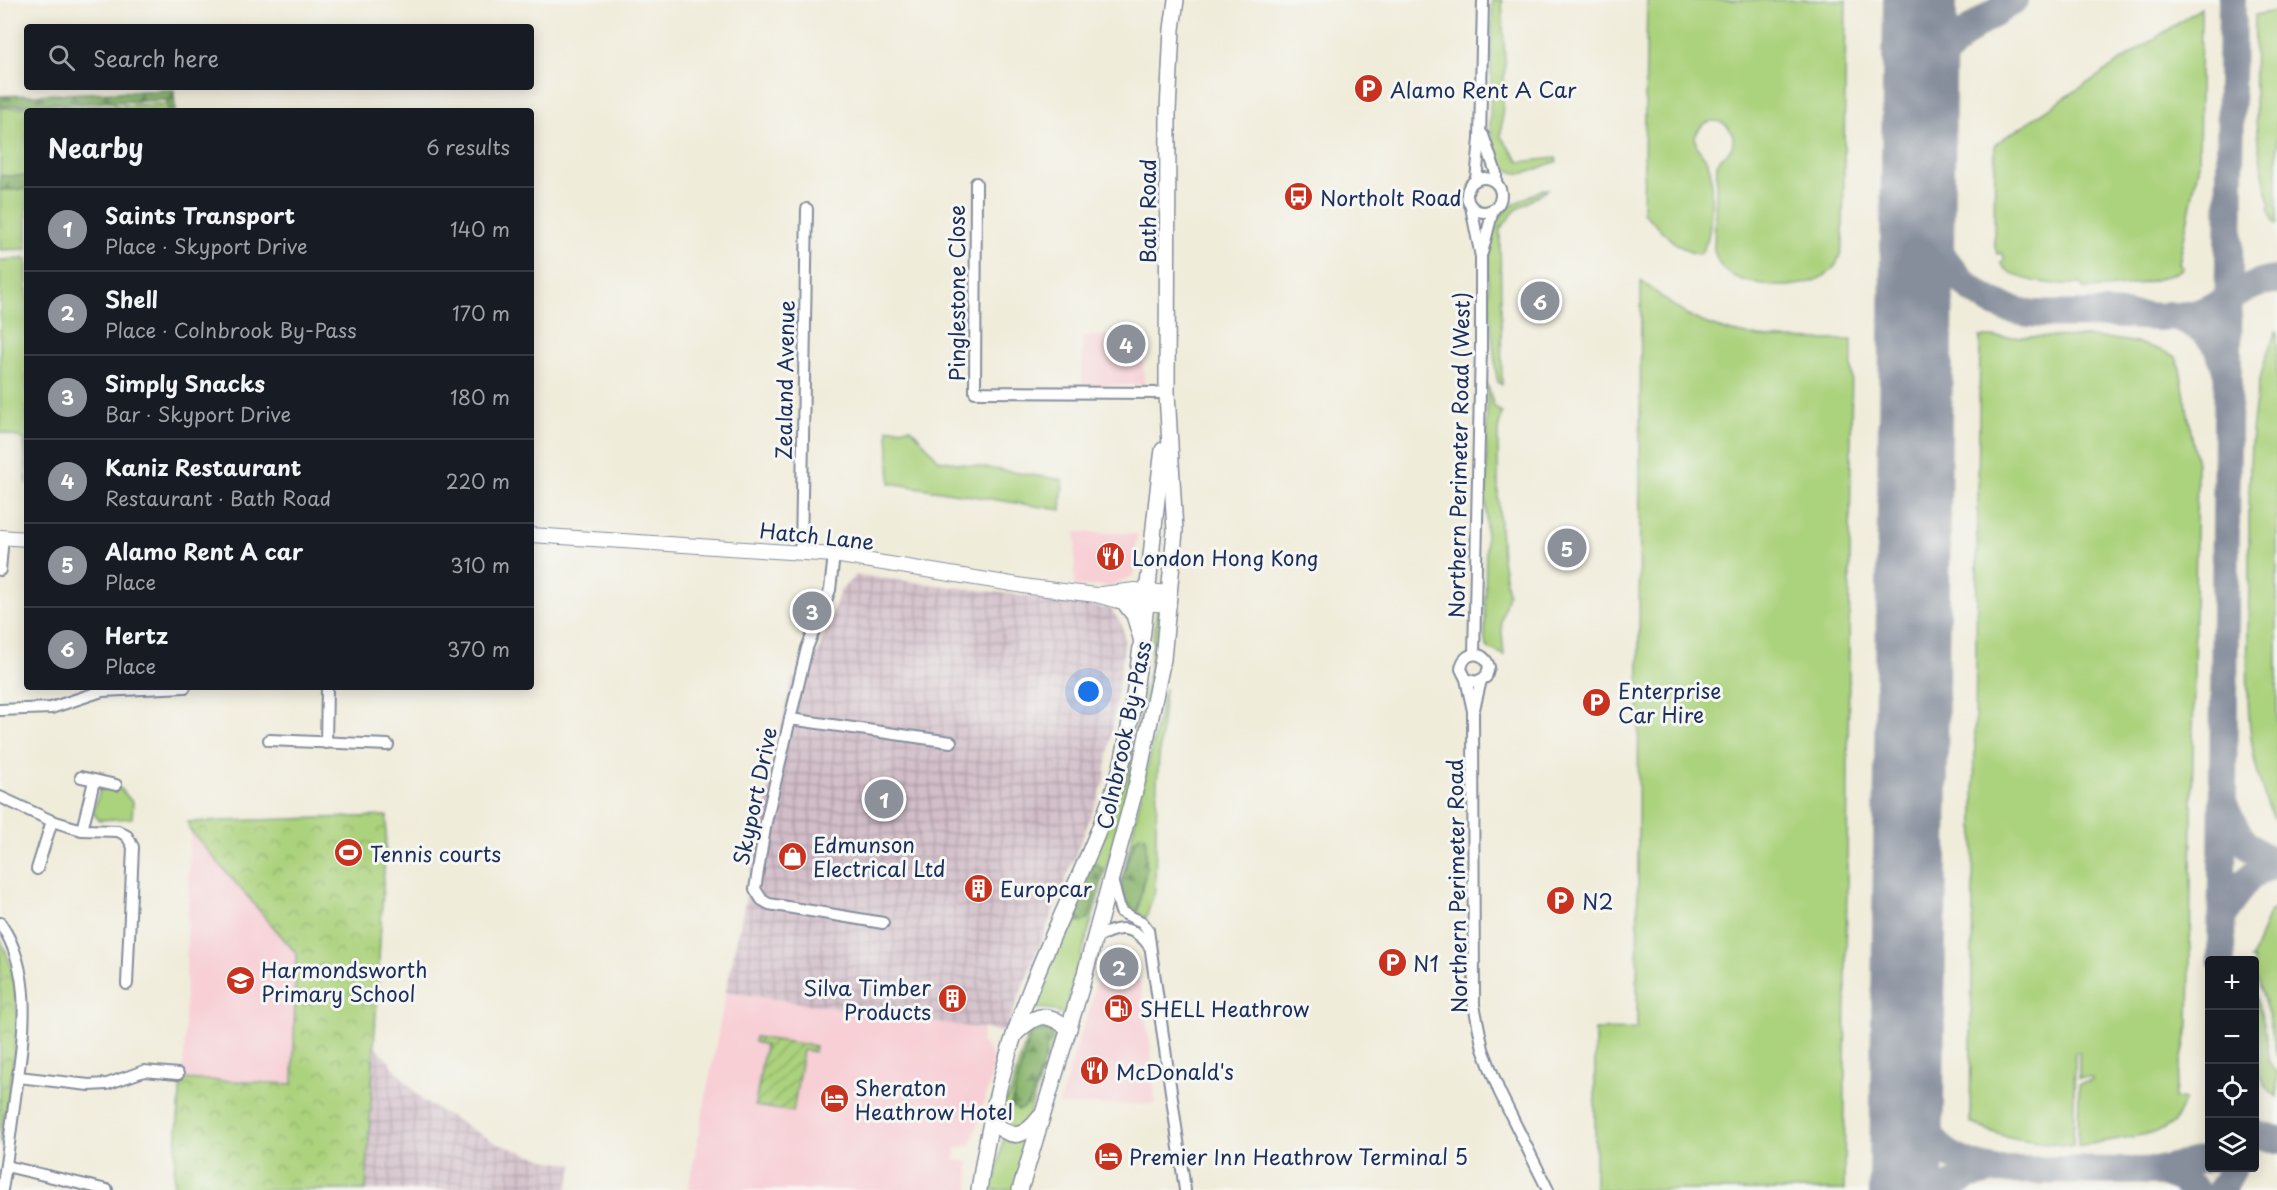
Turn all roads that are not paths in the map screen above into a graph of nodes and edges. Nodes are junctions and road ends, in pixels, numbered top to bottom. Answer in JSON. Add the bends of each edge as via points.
{"nodes":[{"id":1,"x":1176,"y":0,"type":"edge"},
{"id":2,"x":1483,"y":0,"type":"edge"},
{"id":3,"x":1480,"y":120,"type":"junction"},
{"id":4,"x":1476,"y":180,"type":"junction"},
{"id":5,"x":976,"y":183,"type":"dead end"},
{"id":6,"x":1496,"y":183,"type":"junction"},
{"id":7,"x":1471,"y":207,"type":"junction"},
{"id":8,"x":807,"y":209,"type":"dead end"},
{"id":9,"x":1493,"y":210,"type":"junction"},
{"id":10,"x":1481,"y":257,"type":"junction"},
{"id":11,"x":1167,"y":393,"type":"junction"},
{"id":12,"x":1167,"y":422,"type":"junction"},
{"id":13,"x":534,"y":535,"type":"edge"},
{"id":14,"x":1,"y":537,"type":"edge"},
{"id":15,"x":24,"y":539,"type":"edge"},
{"id":16,"x":801,"y":552,"type":"junction"},
{"id":17,"x":834,"y":555,"type":"junction"},
{"id":18,"x":0,"y":570,"type":"edge"},
{"id":19,"x":1096,"y":595,"type":"junction"},
{"id":20,"x":1148,"y":597,"type":"junction"},
{"id":21,"x":1169,"y":599,"type":"junction"},
{"id":22,"x":1124,"y":602,"type":"junction"},
{"id":23,"x":1143,"y":644,"type":"junction"},
{"id":24,"x":1474,"y":654,"type":"junction"},
{"id":25,"x":1466,"y":679,"type":"junction"},
{"id":26,"x":1481,"y":680,"type":"junction"},
{"id":27,"x":122,"y":690,"type":"edge"},
{"id":28,"x":327,"y":690,"type":"edge"},
{"id":29,"x":0,"y":710,"type":"edge"},
{"id":30,"x":1473,"y":711,"type":"junction"},
{"id":31,"x":790,"y":719,"type":"junction"},
{"id":32,"x":269,"y":740,"type":"dead end"},
{"id":33,"x":951,"y":742,"type":"dead end"},
{"id":34,"x":326,"y":743,"type":"junction"},
{"id":35,"x":388,"y":745,"type":"dead end"},
{"id":36,"x":81,"y":777,"type":"dead end"},
{"id":37,"x":94,"y":781,"type":"junction"},
{"id":38,"x":116,"y":785,"type":"dead end"},
{"id":39,"x":0,"y":798,"type":"edge"},
{"id":40,"x":52,"y":821,"type":"junction"},
{"id":41,"x":82,"y":830,"type":"junction"},
{"id":42,"x":38,"y":868,"type":"dead end"},
{"id":43,"x":1112,"y":874,"type":"junction"},
{"id":44,"x":0,"y":923,"type":"edge"},
{"id":45,"x":883,"y":923,"type":"dead end"},
{"id":46,"x":1094,"y":939,"type":"junction"},
{"id":47,"x":1150,"y":947,"type":"junction"},
{"id":48,"x":127,"y":984,"type":"dead end"},
{"id":49,"x":1069,"y":1029,"type":"junction"},
{"id":50,"x":1015,"y":1034,"type":"junction"},
{"id":51,"x":178,"y":1074,"type":"dead end"},
{"id":52,"x":18,"y":1077,"type":"junction"},
{"id":53,"x":1044,"y":1111,"type":"junction"},
{"id":54,"x":991,"y":1121,"type":"junction"},
{"id":55,"x":6,"y":1166,"type":"junction"},
{"id":56,"x":2,"y":1190,"type":"edge"},
{"id":57,"x":107,"y":1190,"type":"edge"},
{"id":58,"x":980,"y":1190,"type":"edge"},
{"id":59,"x":1020,"y":1190,"type":"edge"},
{"id":60,"x":1185,"y":1190,"type":"edge"},
{"id":61,"x":1548,"y":1190,"type":"edge"}],
"edges":[{"from":1,"to":11,"type":"highway","name":"Bath Road","via":[[1168,111]]},
{"from":2,"to":3,"type":"street"},
{"from":3,"to":4,"type":"street"},
{"from":3,"to":6,"type":"street"},
{"from":4,"to":6,"type":"street","via":[[1484,178]]},
{"from":4,"to":7,"type":"street","via":[[1467,193]]},
{"from":5,"to":11,"type":"street","name":"Pinglestone Close","via":[[975,392]]},
{"from":6,"to":9,"type":"street","via":[[1501,195]]},
{"from":7,"to":9,"type":"street","via":[[1481,212]]},
{"from":7,"to":10,"type":"street","name":"Northern Perimeter Road (West)"},
{"from":8,"to":16,"type":"street","name":"Zealand Avenue"},
{"from":9,"to":10,"type":"street","name":"Northern Perimeter Road (West)"},
{"from":10,"to":24,"type":"street","name":"Northern Perimeter Road (West)"},
{"from":11,"to":12,"type":"highway","name":"Bath Road"},
{"from":12,"to":20,"type":"highway","name":"Colnbrook By-Pass"},
{"from":12,"to":21,"type":"highway","name":"Colnbrook By-Pass","via":[[1175,516]]},
{"from":13,"to":16,"type":"main road","name":"Hatch Lane"},
{"from":14,"to":15,"type":"main road"},
{"from":14,"to":18,"type":"street"},
{"from":16,"to":17,"type":"main road","name":"Hatch Lane"},
{"from":17,"to":19,"type":"main road","name":"Hatch Lane"},
{"from":17,"to":31,"type":"street","name":"Skyport Drive","via":[[830,590],[807,648]]},
{"from":19,"to":20,"type":"main road","name":"Hatch Lane","via":[[1135,590]]},
{"from":19,"to":22,"type":"main road","name":"Hatch Lane"},
{"from":20,"to":21,"type":"main road","name":"Hatch Lane"},
{"from":20,"to":22,"type":"main road","name":"Hatch Lane"},
{"from":20,"to":23,"type":"highway","name":"Colnbrook By-Pass"},
{"from":21,"to":43,"type":"highway","name":"Colnbrook By-Pass","via":[[1157,694]]},
{"from":22,"to":23,"type":"highway","via":[[1137,622]]},
{"from":23,"to":50,"type":"highway","name":"Colnbrook By-Pass","via":[[1120,772]]},
{"from":24,"to":25,"type":"street","via":[[1461,663]]},
{"from":24,"to":26,"type":"street","via":[[1487,661],[1488,672]]},
{"from":25,"to":26,"type":"street"},
{"from":25,"to":30,"type":"street","name":"Northern Perimeter Road"},
{"from":26,"to":30,"type":"street","name":"Northern Perimeter Road"},
{"from":27,"to":29,"type":"street","via":[[102,691],[51,708]]},
{"from":28,"to":34,"type":"street"},
{"from":30,"to":61,"type":"street","name":"Northern Perimeter Road","via":[[1474,1005],[1498,1091]]},
{"from":31,"to":33,"type":"street","name":"Skyport Drive"},
{"from":31,"to":45,"type":"street","name":"Skyport Drive","via":[[755,889],[769,904]]},
{"from":32,"to":34,"type":"street"},
{"from":34,"to":35,"type":"street"},
{"from":36,"to":37,"type":"street"},
{"from":37,"to":38,"type":"street"},
{"from":37,"to":41,"type":"street"},
{"from":39,"to":40,"type":"street"},
{"from":40,"to":41,"type":"street"},
{"from":40,"to":42,"type":"street"},
{"from":41,"to":48,"type":"street","via":[[118,831],[127,836],[133,848]]},
{"from":43,"to":46,"type":"highway","name":"Colnbrook By-Pass"},
{"from":43,"to":47,"type":"street","via":[[1119,909],[1144,924]]},
{"from":44,"to":52,"type":"street","via":[[10,937],[21,975]]},
{"from":46,"to":47,"type":"street","via":[[1123,928],[1137,933]]},
{"from":46,"to":49,"type":"highway","name":"Colnbrook By-Pass"},
{"from":47,"to":60,"type":"street"},
{"from":49,"to":50,"type":"highway","via":[[1052,1017],[1040,1016]]},
{"from":49,"to":53,"type":"highway","name":"Colnbrook By-Pass"},
{"from":50,"to":54,"type":"highway","name":"Colnbrook By-Pass"},
{"from":51,"to":52,"type":"street","via":[[144,1071],[107,1084],[89,1085]]},
{"from":52,"to":55,"type":"street"},
{"from":53,"to":54,"type":"highway","via":[[1029,1129],[1018,1134],[1007,1134]]},
{"from":53,"to":59,"type":"highway","name":"Colnbrook By-Pass"},
{"from":54,"to":58,"type":"highway","name":"Colnbrook By-Pass"},
{"from":55,"to":56,"type":"street"},
{"from":55,"to":57,"type":"street"}]}
